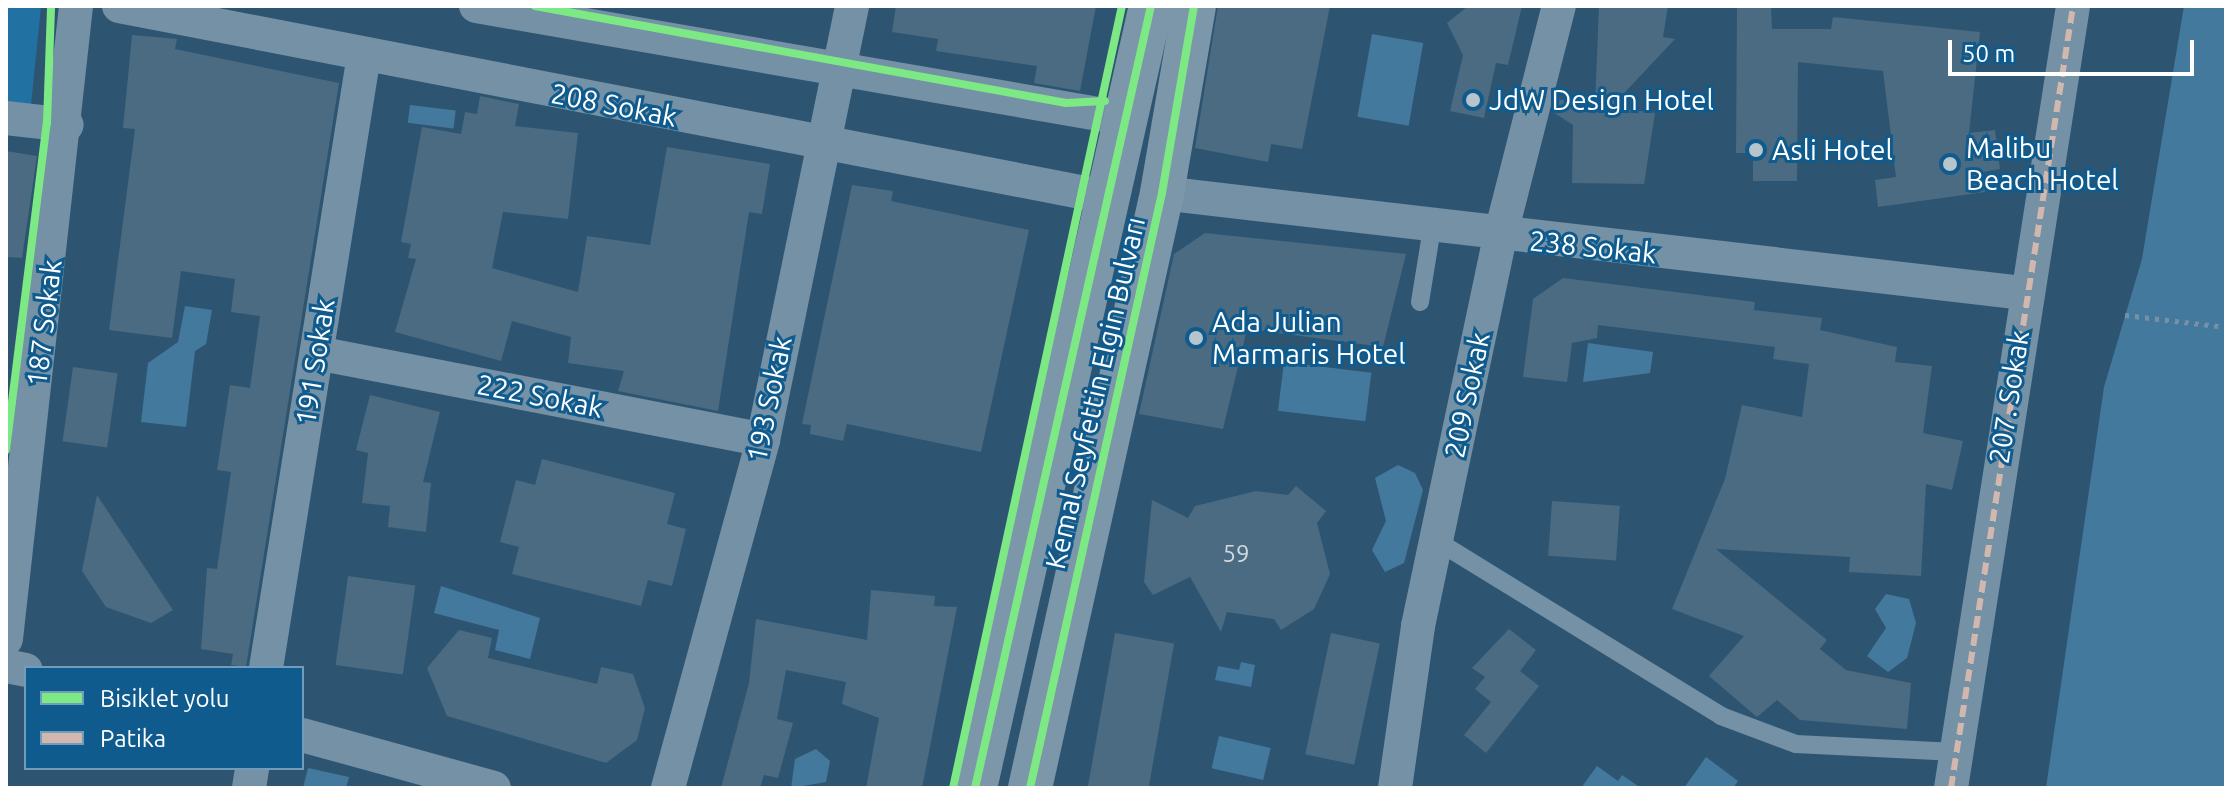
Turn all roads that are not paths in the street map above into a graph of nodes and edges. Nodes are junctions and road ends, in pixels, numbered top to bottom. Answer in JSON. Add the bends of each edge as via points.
{"nodes":[{"id":1,"x":76,"y":6,"type":"edge"},
{"id":2,"x":119,"y":6,"type":"edge"},
{"id":3,"x":476,"y":6,"type":"edge"},
{"id":4,"x":852,"y":6,"type":"edge"},
{"id":5,"x":1151,"y":6,"type":"edge"},
{"id":6,"x":1194,"y":6,"type":"edge"},
{"id":7,"x":1559,"y":6,"type":"edge"},
{"id":8,"x":2073,"y":6,"type":"edge"},
{"id":9,"x":364,"y":55,"type":"junction"},
{"id":10,"x":840,"y":70,"type":"junction"},
{"id":11,"x":6,"y":118,"type":"edge"},
{"id":12,"x":1127,"y":119,"type":"junction"},
{"id":13,"x":67,"y":125,"type":"junction"},
{"id":14,"x":819,"y":145,"type":"junction"},
{"id":15,"x":1162,"y":193,"type":"junction"},
{"id":16,"x":1111,"y":198,"type":"junction"},
{"id":17,"x":1432,"y":228,"type":"junction"},
{"id":18,"x":1500,"y":237,"type":"junction"},
{"id":19,"x":2024,"y":293,"type":"junction"},
{"id":20,"x":1420,"y":302,"type":"dead end"},
{"id":21,"x":317,"y":353,"type":"junction"},
{"id":22,"x":763,"y":440,"type":"junction"},
{"id":23,"x":1437,"y":541,"type":"junction"},
{"id":24,"x":6,"y":639,"type":"edge"},
{"id":25,"x":266,"y":666,"type":"edge"},
{"id":26,"x":304,"y":736,"type":"edge"},
{"id":27,"x":1956,"y":752,"type":"junction"},
{"id":28,"x":494,"y":788,"type":"edge"},
{"id":29,"x":668,"y":788,"type":"edge"},
{"id":30,"x":975,"y":788,"type":"edge"},
{"id":31,"x":1030,"y":788,"type":"edge"},
{"id":32,"x":1395,"y":788,"type":"edge"},
{"id":33,"x":1951,"y":788,"type":"edge"}],
"edges":[{"from":1,"to":13,"type":"street","name":"187 Sokak"},
{"from":2,"to":9,"type":"street","name":"208 Sokak"},
{"from":3,"to":10,"type":"street"},
{"from":4,"to":10,"type":"street","name":"193 Sokak"},
{"from":5,"to":12,"type":"main road","name":"Kemal Seyfettin Elgin Bulvarı"},
{"from":6,"to":15,"type":"main road","name":"Kemal Seyfettin Elgin Bulvarı"},
{"from":7,"to":18,"type":"street","name":"209 Sokak"},
{"from":8,"to":19,"type":"street","name":"207. Sokak"},
{"from":9,"to":14,"type":"street","name":"208 Sokak"},
{"from":9,"to":21,"type":"street","name":"191 Sokak"},
{"from":10,"to":12,"type":"street"},
{"from":10,"to":14,"type":"street","name":"193 Sokak"},
{"from":11,"to":13,"type":"street"},
{"from":12,"to":16,"type":"main road","name":"Kemal Seyfettin Elgin Bulvarı"},
{"from":13,"to":24,"type":"street","name":"187 Sokak"},
{"from":14,"to":16,"type":"street","name":"208 Sokak"},
{"from":14,"to":22,"type":"street","name":"193 Sokak"},
{"from":15,"to":17,"type":"street","name":"238 Sokak"},
{"from":15,"to":31,"type":"main road","name":"Kemal Seyfettin Elgin Bulvarı"},
{"from":16,"to":30,"type":"main road","name":"Kemal Seyfettin Elgin Bulvarı"},
{"from":17,"to":18,"type":"street","name":"238 Sokak"},
{"from":17,"to":20,"type":"lane"},
{"from":18,"to":19,"type":"street","name":"238 Sokak"},
{"from":18,"to":23,"type":"street","name":"209 Sokak"},
{"from":19,"to":27,"type":"street","name":"207. Sokak"},
{"from":21,"to":22,"type":"street","name":"222 Sokak"},
{"from":21,"to":25,"type":"street","name":"191 Sokak"},
{"from":22,"to":29,"type":"street","name":"193 Sokak"},
{"from":23,"to":27,"type":"lane","via":[[1721,716],[1796,744]]},
{"from":23,"to":32,"type":"street","name":"209 Sokak"},
{"from":26,"to":28,"type":"street"},
{"from":27,"to":33,"type":"street","name":"207. Sokak"}]}
